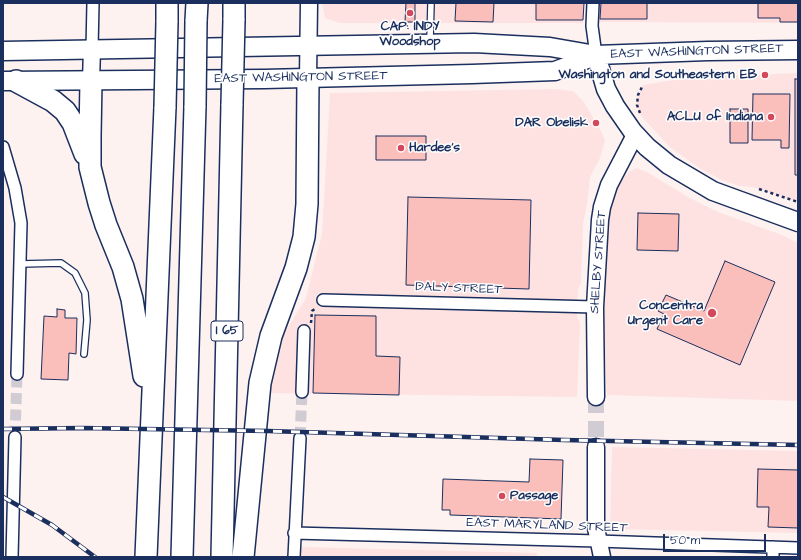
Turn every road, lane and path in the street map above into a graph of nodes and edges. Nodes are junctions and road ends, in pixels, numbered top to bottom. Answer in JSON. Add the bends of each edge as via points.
{"nodes":[{"id":1,"x":93,"y":3,"type":"edge"},
{"id":2,"x":309,"y":3,"type":"edge"},
{"id":3,"x":431,"y":3,"type":"edge"},
{"id":4,"x":593,"y":3,"type":"edge"},
{"id":5,"x":167,"y":12,"type":"edge"},
{"id":6,"x":196,"y":12,"type":"edge"},
{"id":7,"x":234,"y":12,"type":"edge"},
{"id":8,"x":430,"y":44,"type":"junction"},
{"id":9,"x":308,"y":46,"type":"junction"},
{"id":10,"x":92,"y":49,"type":"junction"},
{"id":11,"x":798,"y":50,"type":"edge"},
{"id":12,"x":3,"y":51,"type":"edge"},
{"id":13,"x":596,"y":56,"type":"junction"},
{"id":14,"x":308,"y":78,"type":"junction"},
{"id":15,"x":10,"y":81,"type":"edge"},
{"id":16,"x":91,"y":81,"type":"junction"},
{"id":17,"x":643,"y":85,"type":"dead end"},
{"id":18,"x":641,"y":116,"type":"dead end"},
{"id":19,"x":636,"y":135,"type":"junction"},
{"id":20,"x":3,"y":147,"type":"edge"},
{"id":21,"x":90,"y":167,"type":"junction"},
{"id":22,"x":798,"y":222,"type":"edge"},
{"id":23,"x":20,"y":264,"type":"junction"},
{"id":24,"x":323,"y":300,"type":"joint"},
{"id":25,"x":595,"y":307,"type":"junction"},
{"id":26,"x":304,"y":331,"type":"joint"},
{"id":27,"x":84,"y":354,"type":"dead end"},
{"id":28,"x":17,"y":374,"type":"tunnel mouth"},
{"id":29,"x":302,"y":392,"type":"tunnel mouth"},
{"id":30,"x":596,"y":397,"type":"tunnel mouth"},
{"id":31,"x":15,"y":437,"type":"tunnel mouth"},
{"id":32,"x":300,"y":438,"type":"tunnel mouth"},
{"id":33,"x":596,"y":447,"type":"tunnel mouth"},
{"id":34,"x":147,"y":502,"type":"junction"},
{"id":35,"x":8,"y":523,"type":"edge"},
{"id":36,"x":294,"y":533,"type":"junction"},
{"id":37,"x":598,"y":541,"type":"junction"},
{"id":38,"x":798,"y":548,"type":"edge"},
{"id":39,"x":773,"y":552,"type":"edge"},
{"id":40,"x":12,"y":557,"type":"edge"},
{"id":41,"x":146,"y":557,"type":"edge"},
{"id":42,"x":182,"y":557,"type":"edge"},
{"id":43,"x":222,"y":557,"type":"edge"},
{"id":44,"x":243,"y":557,"type":"edge"},
{"id":45,"x":294,"y":557,"type":"edge"},
{"id":46,"x":602,"y":557,"type":"edge"}],
"edges":[{"from":1,"to":10,"type":"street"},
{"from":2,"to":9,"type":"main road"},
{"from":3,"to":8,"type":"lane"},
{"from":4,"to":13,"type":"street","via":[[592,26]]},
{"from":5,"to":34,"type":"highway","bridge":true},
{"from":6,"to":42,"type":"highway","bridge":true},
{"from":7,"to":43,"type":"highway","number":"I 65","bridge":true},
{"from":8,"to":9,"type":"main road","name":"EAST WASHINGTON STREET"},
{"from":8,"to":13,"type":"main road","name":"EAST WASHINGTON STREET","via":[[488,43],[550,48]]},
{"from":9,"to":10,"type":"main road","name":"EAST WASHINGTON STREET"},
{"from":9,"to":14,"type":"main road"},
{"from":10,"to":12,"type":"main road","name":"EAST WASHINGTON STREET"},
{"from":10,"to":16,"type":"main road"},
{"from":11,"to":13,"type":"main road","name":"EAST WASHINGTON STREET"},
{"from":13,"to":14,"type":"main road","name":"EAST WASHINGTON STREET","via":[[555,70]]},
{"from":13,"to":19,"type":"main road","via":[[606,90]]},
{"from":14,"to":16,"type":"main road","name":"EAST WASHINGTON STREET"},
{"from":14,"to":44,"type":"highway","via":[[307,204],[304,237],[296,268],[271,336],[260,383]]},
{"from":15,"to":16,"type":"main road","name":"EAST WASHINGTON STREET"},
{"from":15,"to":21,"type":"highway","via":[[53,101],[65,111],[73,123]]},
{"from":16,"to":21,"type":"highway"},
{"from":17,"to":18,"type":"path","via":[[637,105]]},
{"from":19,"to":22,"type":"main road","via":[[669,165],[702,186]]},
{"from":19,"to":25,"type":"main road","name":"SHELBY STREET","via":[[614,173],[602,207]]},
{"from":20,"to":23,"type":"street","via":[[15,188],[21,222]]},
{"from":21,"to":34,"type":"highway","via":[[99,203],[126,277],[137,326],[145,396]]},
{"from":23,"to":27,"type":"lane","via":[[61,263],[75,273],[85,293],[87,320]]},
{"from":23,"to":28,"type":"street"},
{"from":24,"to":25,"type":"street","name":"DALY STREET"},
{"from":24,"to":26,"type":"path","via":[[322,308],[315,308],[312,311],[311,332]]},
{"from":25,"to":30,"type":"main road","name":"SHELBY STREET"},
{"from":26,"to":29,"type":"street"},
{"from":31,"to":35,"type":"street"},
{"from":32,"to":36,"type":"street"},
{"from":33,"to":37,"type":"main road"},
{"from":34,"to":41,"type":"highway"},
{"from":35,"to":40,"type":"street"},
{"from":36,"to":37,"type":"street","name":"EAST MARYLAND STREET"},
{"from":36,"to":45,"type":"street"},
{"from":37,"to":39,"type":"street","name":"EAST MARYLAND STREET"},
{"from":37,"to":46,"type":"main road"},
{"from":38,"to":39,"type":"street","name":"EAST MARYLAND STREET"}]}
